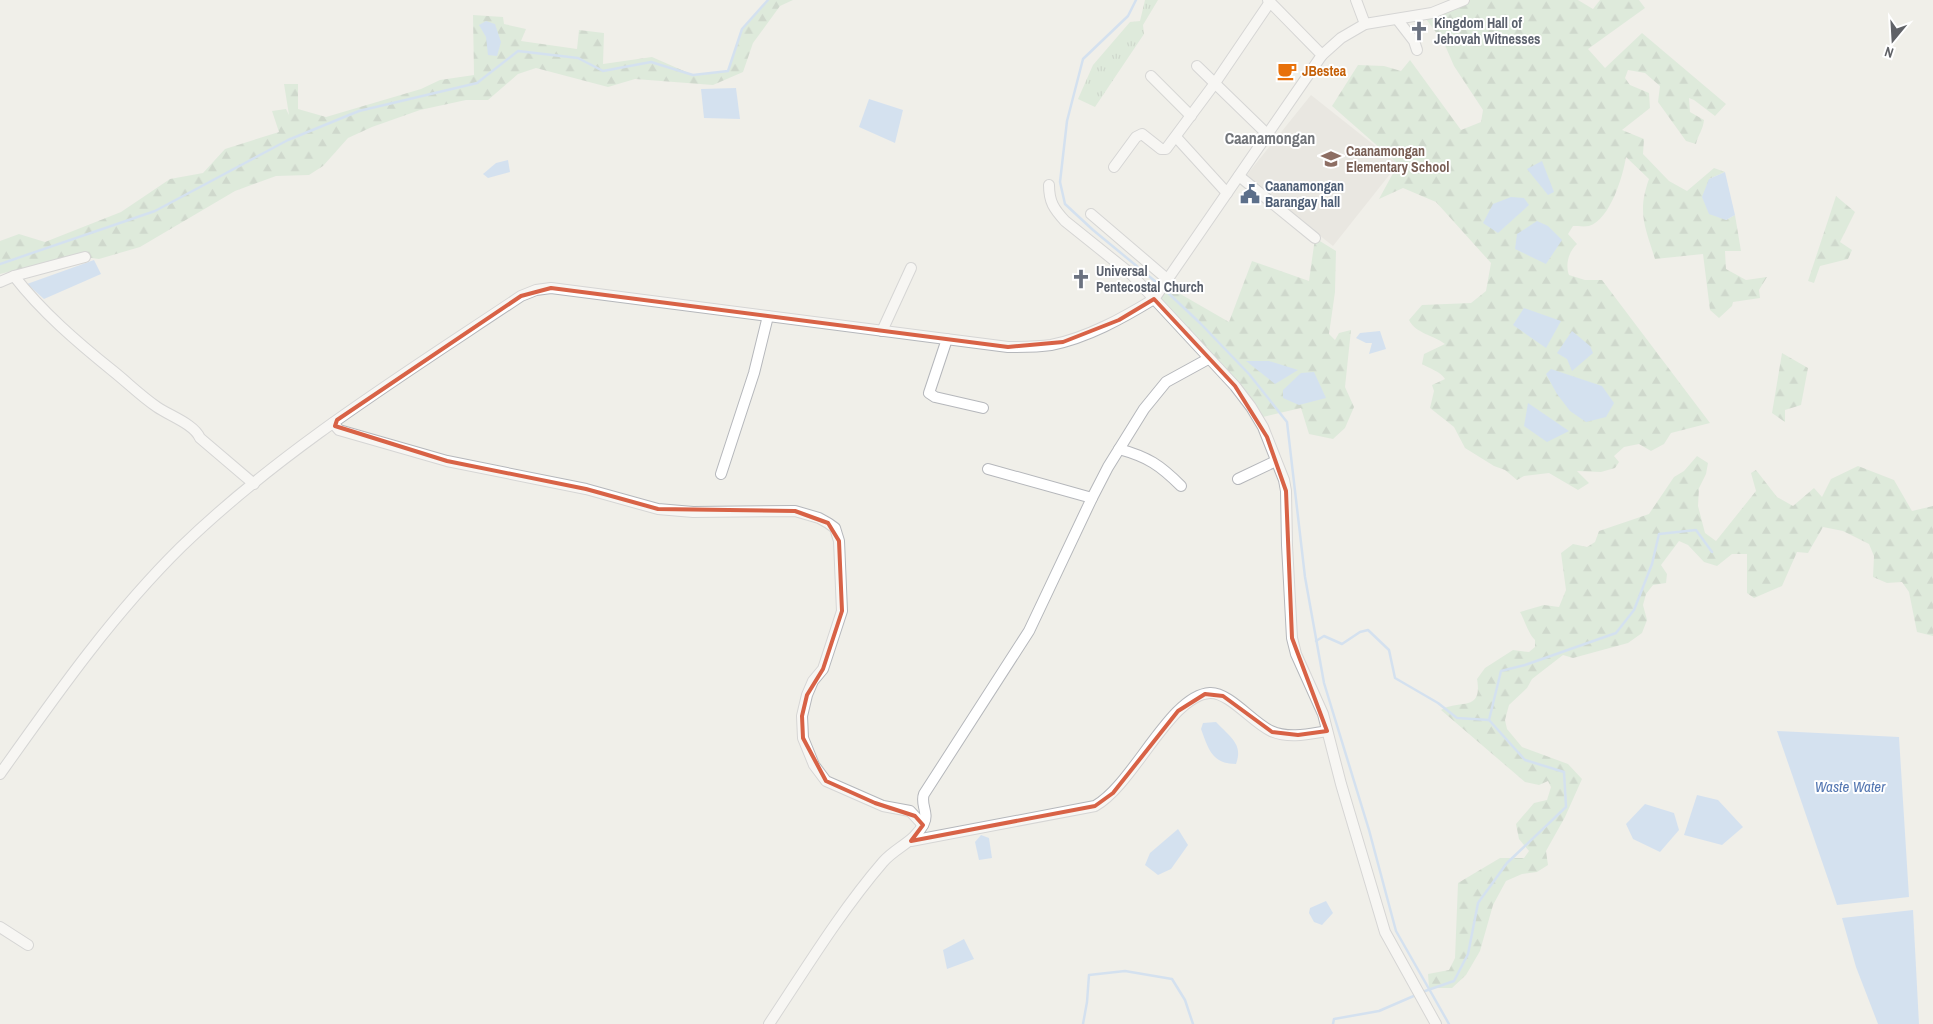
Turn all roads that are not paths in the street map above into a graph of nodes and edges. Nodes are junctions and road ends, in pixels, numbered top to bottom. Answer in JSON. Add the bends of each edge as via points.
{"nodes":[{"id":1,"x":1356,"y":0,"type":"edge"},
{"id":2,"x":1464,"y":0,"type":"edge"},
{"id":3,"x":1269,"y":1,"type":"edge"},
{"id":4,"x":1396,"y":19,"type":"junction"},
{"id":5,"x":1365,"y":24,"type":"junction"},
{"id":6,"x":1417,"y":50,"type":"dead end"},
{"id":7,"x":1322,"y":55,"type":"junction"},
{"id":8,"x":1197,"y":66,"type":"dead end"},
{"id":9,"x":1151,"y":76,"type":"dead end"},
{"id":10,"x":1215,"y":83,"type":"junction"},
{"id":11,"x":1191,"y":116,"type":"junction"},
{"id":12,"x":1268,"y":135,"type":"junction"},
{"id":13,"x":1176,"y":137,"type":"junction"},
{"id":14,"x":1114,"y":167,"type":"dead end"},
{"id":15,"x":1239,"y":176,"type":"junction"},
{"id":16,"x":1049,"y":185,"type":"dead end"},
{"id":17,"x":1227,"y":193,"type":"junction"},
{"id":18,"x":1091,"y":214,"type":"dead end"},
{"id":19,"x":1315,"y":238,"type":"dead end"},
{"id":20,"x":85,"y":257,"type":"dead end"},
{"id":21,"x":912,"y":268,"type":"dead end"},
{"id":22,"x":14,"y":276,"type":"junction"},
{"id":23,"x":1167,"y":279,"type":"junction"},
{"id":24,"x":0,"y":282,"type":"edge"},
{"id":25,"x":1154,"y":299,"type":"junction"},
{"id":26,"x":768,"y":316,"type":"junction"},
{"id":27,"x":882,"y":331,"type":"junction"},
{"id":28,"x":947,"y":340,"type":"junction"},
{"id":29,"x":1208,"y":359,"type":"junction"},
{"id":30,"x":983,"y":408,"type":"dead end"},
{"id":31,"x":333,"y":423,"type":"junction"},
{"id":32,"x":1119,"y":449,"type":"junction"},
{"id":33,"x":1276,"y":461,"type":"junction"},
{"id":34,"x":988,"y":469,"type":"dead end"},
{"id":35,"x":721,"y":474,"type":"dead end"},
{"id":36,"x":1238,"y":479,"type":"dead end"},
{"id":37,"x":254,"y":484,"type":"junction"},
{"id":38,"x":1181,"y":486,"type":"dead end"},
{"id":39,"x":1092,"y":498,"type":"junction"},
{"id":40,"x":1327,"y":731,"type":"junction"},
{"id":41,"x":0,"y":774,"type":"edge"},
{"id":42,"x":923,"y":825,"type":"junction"},
{"id":43,"x":911,"y":841,"type":"junction"},
{"id":44,"x":0,"y":927,"type":"edge"},
{"id":45,"x":28,"y":945,"type":"dead end"},
{"id":46,"x":769,"y":1024,"type":"edge"},
{"id":47,"x":1436,"y":1024,"type":"edge"}],
"edges":[{"from":1,"to":5,"type":"street"},
{"from":2,"to":4,"type":"street","via":[[1432,13]]},
{"from":3,"to":7,"type":"street"},
{"from":3,"to":10,"type":"street"},
{"from":4,"to":5,"type":"street"},
{"from":4,"to":6,"type":"street","via":[[1414,41]]},
{"from":5,"to":7,"type":"street","via":[[1340,38]]},
{"from":7,"to":12,"type":"street"},
{"from":8,"to":10,"type":"street"},
{"from":9,"to":11,"type":"street"},
{"from":10,"to":11,"type":"street"},
{"from":10,"to":12,"type":"street"},
{"from":11,"to":13,"type":"street"},
{"from":12,"to":15,"type":"street"},
{"from":13,"to":14,"type":"street","via":[[1164,150],[1142,134],[1136,137]]},
{"from":13,"to":17,"type":"street"},
{"from":15,"to":17,"type":"street"},
{"from":15,"to":19,"type":"street"},
{"from":16,"to":25,"type":"street","via":[[1049,197],[1065,221],[1123,266]]},
{"from":17,"to":23,"type":"street"},
{"from":18,"to":23,"type":"street"},
{"from":20,"to":22,"type":"street"},
{"from":21,"to":27,"type":"street"},
{"from":22,"to":24,"type":"street"},
{"from":22,"to":37,"type":"street","via":[[67,333],[140,395],[197,432]]},
{"from":23,"to":25,"type":"street"},
{"from":25,"to":28,"type":"street","via":[[1119,320],[1051,345],[1008,347]]},
{"from":25,"to":29,"type":"street"},
{"from":26,"to":27,"type":"street"},
{"from":26,"to":31,"type":"street","via":[[551,288],[536,290],[516,300]]},
{"from":26,"to":35,"type":"street","via":[[754,373]]},
{"from":27,"to":28,"type":"street"},
{"from":28,"to":30,"type":"street","via":[[929,393]]},
{"from":29,"to":32,"type":"street","via":[[1177,375],[1158,390]]},
{"from":29,"to":33,"type":"street","via":[[1251,407]]},
{"from":31,"to":37,"type":"street"},
{"from":31,"to":42,"type":"street","via":[[339,430],[447,461],[586,489],[658,509],[795,512],[828,523],[838,534],[842,611],[823,669],[807,695],[802,716],[803,738],[814,764],[826,781],[883,806],[908,810]]},
{"from":32,"to":38,"type":"street","via":[[1161,466]]},
{"from":32,"to":39,"type":"street"},
{"from":33,"to":36,"type":"street"},
{"from":33,"to":40,"type":"street","via":[[1286,491],[1292,638]]},
{"from":34,"to":39,"type":"street"},
{"from":37,"to":41,"type":"street","via":[[181,547],[116,618],[63,685]]},
{"from":39,"to":42,"type":"street","via":[[1029,631],[924,794],[926,817]]},
{"from":40,"to":43,"type":"street","via":[[1298,735],[1272,732],[1223,696],[1205,694],[1192,699],[1178,711],[1113,793],[1095,806]]},
{"from":40,"to":47,"type":"street","via":[[1385,932]]},
{"from":42,"to":43,"type":"street"},
{"from":43,"to":46,"type":"street","via":[[891,854],[872,876]]},
{"from":44,"to":45,"type":"street"}]}
